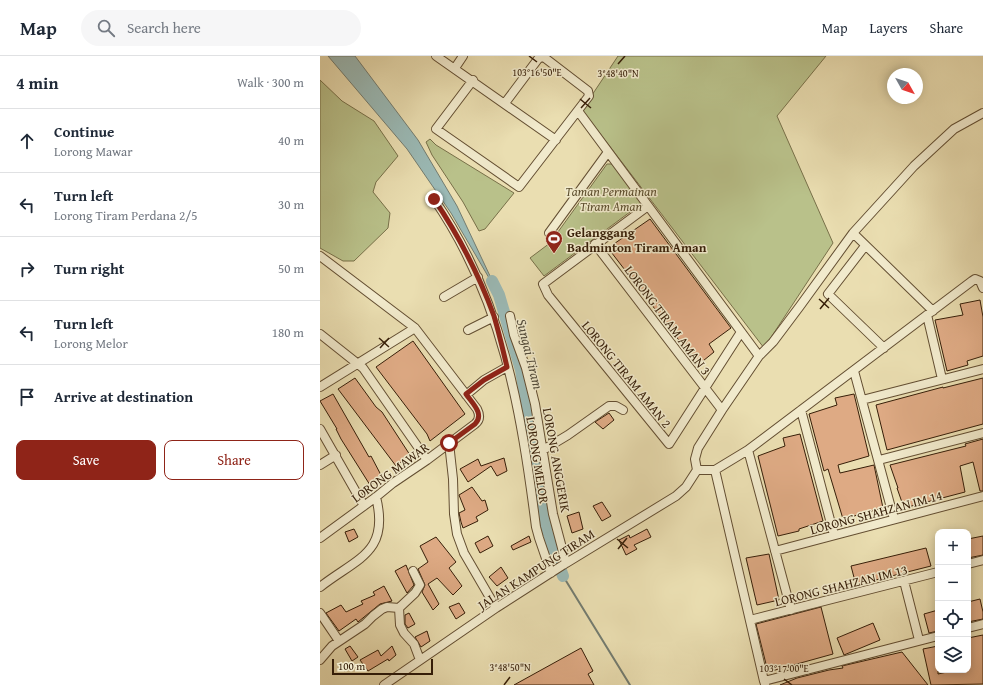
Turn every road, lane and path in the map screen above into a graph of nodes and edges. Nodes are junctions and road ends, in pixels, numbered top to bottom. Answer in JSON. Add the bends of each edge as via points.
{"nodes":[{"id":1,"x":436,"y":56,"type":"edge"},
{"id":2,"x":463,"y":56,"type":"edge"},
{"id":3,"x":454,"y":68,"type":"junction"},
{"id":4,"x":473,"y":80,"type":"junction"},
{"id":5,"x":505,"y":103,"type":"junction"},
{"id":6,"x":578,"y":111,"type":"junction"},
{"id":7,"x":983,"y":113,"type":"edge"},
{"id":8,"x":556,"y":140,"type":"junction"},
{"id":9,"x":608,"y":152,"type":"junction"},
{"id":10,"x":434,"y":199,"type":"dead end"},
{"id":11,"x":648,"y":206,"type":"junction"},
{"id":12,"x":549,"y":233,"type":"dead end"},
{"id":13,"x":853,"y":233,"type":"junction"},
{"id":14,"x":595,"y":244,"type":"junction"},
{"id":15,"x":865,"y":246,"type":"junction"},
{"id":16,"x":321,"y":257,"type":"edge"},
{"id":17,"x":478,"y":277,"type":"junction"},
{"id":18,"x":983,"y":288,"type":"edge"},
{"id":19,"x":444,"y":298,"type":"dead end"},
{"id":20,"x":930,"y":313,"type":"junction"},
{"id":21,"x":510,"y":316,"type":"dead end"},
{"id":22,"x":494,"y":317,"type":"junction"},
{"id":23,"x":415,"y":328,"type":"junction"},
{"id":24,"x":468,"y":330,"type":"dead end"},
{"id":25,"x":741,"y":332,"type":"junction"},
{"id":26,"x":320,"y":334,"type":"edge"},
{"id":27,"x":884,"y":348,"type":"junction"},
{"id":28,"x":759,"y":356,"type":"junction"},
{"id":29,"x":358,"y":363,"type":"junction"},
{"id":30,"x":507,"y":367,"type":"junction"},
{"id":31,"x":983,"y":369,"type":"edge"},
{"id":32,"x":854,"y":371,"type":"junction"},
{"id":33,"x":942,"y":379,"type":"junction"},
{"id":34,"x":320,"y":387,"type":"edge"},
{"id":35,"x":705,"y":389,"type":"junction"},
{"id":36,"x":466,"y":394,"type":"junction"},
{"id":37,"x":862,"y":400,"type":"junction"},
{"id":38,"x":623,"y":410,"type":"dead end"},
{"id":39,"x":722,"y":410,"type":"junction"},
{"id":40,"x":801,"y":410,"type":"junction"},
{"id":41,"x":320,"y":429,"type":"edge"},
{"id":42,"x":983,"y":433,"type":"edge"},
{"id":43,"x":449,"y":443,"type":"junction"},
{"id":44,"x":543,"y":450,"type":"junction"},
{"id":45,"x":748,"y":450,"type":"junction"},
{"id":46,"x":336,"y":455,"type":"junction"},
{"id":47,"x":427,"y":460,"type":"junction"},
{"id":48,"x":879,"y":460,"type":"junction"},
{"id":49,"x":320,"y":465,"type":"edge"},
{"id":50,"x":697,"y":470,"type":"junction"},
{"id":51,"x":715,"y":470,"type":"junction"},
{"id":52,"x":983,"y":496,"type":"edge"},
{"id":53,"x":376,"y":497,"type":"junction"},
{"id":54,"x":364,"y":506,"type":"junction"},
{"id":55,"x":894,"y":519,"type":"junction"},
{"id":56,"x":834,"y":535,"type":"junction"},
{"id":57,"x":320,"y":538,"type":"edge"},
{"id":58,"x":775,"y":551,"type":"junction"},
{"id":59,"x":983,"y":560,"type":"edge"},
{"id":60,"x":971,"y":563,"type":"edge"},
{"id":61,"x":559,"y":567,"type":"junction"},
{"id":62,"x":413,"y":571,"type":"dead end"},
{"id":63,"x":935,"y":573,"type":"edge"},
{"id":64,"x":904,"y":581,"type":"junction"},
{"id":65,"x":320,"y":587,"type":"edge"},
{"id":66,"x":399,"y":608,"type":"junction"},
{"id":67,"x":496,"y":608,"type":"junction"},
{"id":68,"x":791,"y":610,"type":"junction"},
{"id":69,"x":320,"y":613,"type":"edge"},
{"id":70,"x":750,"y":620,"type":"junction"},
{"id":71,"x":983,"y":624,"type":"edge"},
{"id":72,"x":971,"y":627,"type":"edge"},
{"id":73,"x":935,"y":637,"type":"edge"},
{"id":74,"x":919,"y":640,"type":"junction"},
{"id":75,"x":339,"y":641,"type":"junction"},
{"id":76,"x":320,"y":660,"type":"edge"},
{"id":77,"x":420,"y":660,"type":"junction"},
{"id":78,"x":764,"y":683,"type":"edge"},
{"id":79,"x":384,"y":685,"type":"edge"}],
"edges":[{"from":1,"to":3,"type":"street"},
{"from":2,"to":3,"type":"street"},
{"from":3,"to":4,"type":"street"},
{"from":4,"to":5,"type":"street"},
{"from":4,"to":8,"type":"street","via":[[436,129],[519,187]]},
{"from":5,"to":6,"type":"street","via":[[538,59],[545,58],[588,91],[589,96]]},
{"from":5,"to":8,"type":"street"},
{"from":6,"to":8,"type":"street"},
{"from":6,"to":9,"type":"street"},
{"from":7,"to":13,"type":"street","via":[[954,129],[914,166]]},
{"from":9,"to":11,"type":"street"},
{"from":9,"to":12,"type":"street"},
{"from":10,"to":17,"type":"street","name":"LORONG MELOR","via":[[466,251]]},
{"from":11,"to":14,"type":"street"},
{"from":11,"to":25,"type":"street"},
{"from":13,"to":15,"type":"street"},
{"from":13,"to":28,"type":"street","via":[[773,342]]},
{"from":14,"to":35,"type":"street","name":"LORONG TIRAM AMAN 3"},
{"from":14,"to":35,"type":"street","name":"LORONG TIRAM AMAN 2","via":[[543,284],[548,295],[669,444]]},
{"from":15,"to":20,"type":"street"},
{"from":15,"to":27,"type":"street","via":[[828,294]]},
{"from":16,"to":23,"type":"street"},
{"from":17,"to":19,"type":"street"},
{"from":17,"to":22,"type":"street","name":"LORONG MELOR"},
{"from":18,"to":20,"type":"street","via":[[980,281],[975,279]]},
{"from":20,"to":27,"type":"street"},
{"from":20,"to":33,"type":"street"},
{"from":21,"to":44,"type":"street","name":"LORONG ANGGERIK","via":[[535,404]]},
{"from":22,"to":24,"type":"street"},
{"from":22,"to":30,"type":"street","name":"LORONG MELOR"},
{"from":23,"to":29,"type":"street"},
{"from":23,"to":36,"type":"street"},
{"from":25,"to":28,"type":"street"},
{"from":25,"to":35,"type":"street"},
{"from":26,"to":29,"type":"street"},
{"from":27,"to":32,"type":"street"},
{"from":28,"to":39,"type":"street"},
{"from":29,"to":34,"type":"street"},
{"from":29,"to":47,"type":"street"},
{"from":30,"to":36,"type":"street"},
{"from":30,"to":61,"type":"street","name":"LORONG MELOR","via":[[527,458],[536,527],[539,538]]},
{"from":31,"to":33,"type":"street"},
{"from":32,"to":37,"type":"street"},
{"from":32,"to":40,"type":"street"},
{"from":33,"to":37,"type":"street"},
{"from":35,"to":39,"type":"street","name":"LORONG TIRAM AMAN 3"},
{"from":36,"to":43,"type":"street","name":"LORONG MAWAR","via":[[478,413],[478,420]]},
{"from":37,"to":48,"type":"street"},
{"from":38,"to":44,"type":"street","via":[[609,406]]},
{"from":39,"to":50,"type":"street","via":[[698,448],[695,459]]},
{"from":40,"to":45,"type":"street"},
{"from":40,"to":56,"type":"street"},
{"from":41,"to":46,"type":"street"},
{"from":42,"to":48,"type":"street"},
{"from":43,"to":47,"type":"street","name":"LORONG MAWAR"},
{"from":43,"to":67,"type":"street","via":[[457,534],[464,553]]},
{"from":44,"to":61,"type":"street","name":"LORONG ANGGERIK","via":[[554,514]]},
{"from":45,"to":51,"type":"street"},
{"from":45,"to":58,"type":"street"},
{"from":46,"to":49,"type":"street"},
{"from":46,"to":54,"type":"street"},
{"from":47,"to":53,"type":"street","name":"LORONG MAWAR"},
{"from":48,"to":55,"type":"street"},
{"from":50,"to":51,"type":"street"},
{"from":50,"to":61,"type":"street","name":"JALAN KAMPUNG TIRAM","via":[[686,487],[676,496]]},
{"from":51,"to":70,"type":"street"},
{"from":52,"to":55,"type":"street","name":"LORONG SHAHZAN IM 14"},
{"from":53,"to":54,"type":"street","name":"LORONG MAWAR"},
{"from":53,"to":65,"type":"street","via":[[380,512],[377,538],[366,554]]},
{"from":54,"to":57,"type":"street","name":"LORONG MAWAR"},
{"from":55,"to":56,"type":"street","name":"LORONG SHAHZAN IM 14"},
{"from":56,"to":58,"type":"street","name":"LORONG SHAHZAN IM 14"},
{"from":58,"to":68,"type":"street"},
{"from":59,"to":60,"type":"street"},
{"from":61,"to":67,"type":"street","name":"JALAN KAMPUNG TIRAM"},
{"from":62,"to":66,"type":"street","via":[[419,582],[418,588]]},
{"from":63,"to":64,"type":"street","name":"LORONG SHAHZAN IM 13"},
{"from":64,"to":68,"type":"street","name":"LORONG SHAHZAN IM 13"},
{"from":64,"to":74,"type":"street"},
{"from":66,"to":75,"type":"street","via":[[382,609]]},
{"from":66,"to":77,"type":"street","via":[[400,625],[414,644]]},
{"from":67,"to":77,"type":"street","name":"JALAN KAMPUNG TIRAM"},
{"from":68,"to":70,"type":"street","name":"LORONG SHAHZAN IM 13"},
{"from":69,"to":75,"type":"street"},
{"from":70,"to":78,"type":"street"},
{"from":71,"to":72,"type":"street"},
{"from":73,"to":74,"type":"street"},
{"from":74,"to":78,"type":"street"},
{"from":75,"to":76,"type":"street"},
{"from":77,"to":79,"type":"street","name":"JALAN KAMPUNG TIRAM"}]}
